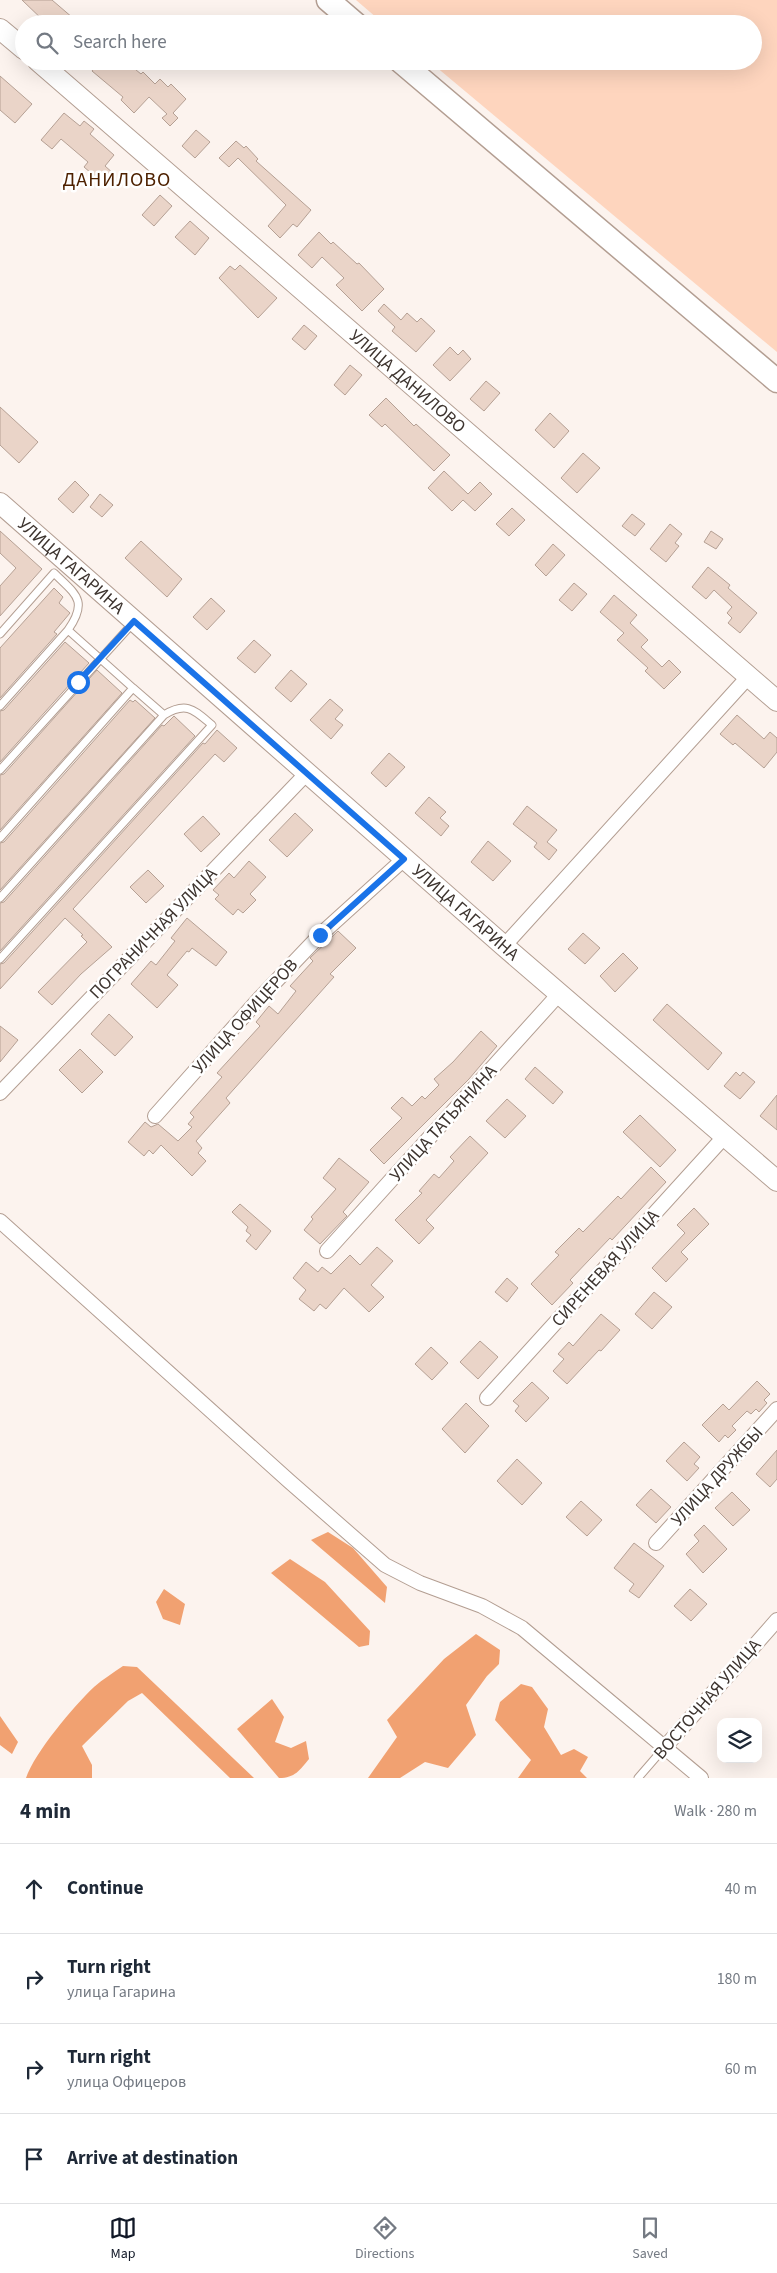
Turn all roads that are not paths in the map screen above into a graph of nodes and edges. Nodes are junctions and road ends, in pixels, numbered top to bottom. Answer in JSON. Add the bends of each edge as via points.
{"nodes":[{"id":1,"x":328,"y":0,"type":"edge"},
{"id":2,"x":346,"y":15,"type":"edge"},
{"id":3,"x":0,"y":29,"type":"edge"},
{"id":4,"x":15,"y":42,"type":"edge"},
{"id":5,"x":48,"y":70,"type":"edge"},
{"id":6,"x":411,"y":70,"type":"edge"},
{"id":7,"x":777,"y":381,"type":"edge"},
{"id":8,"x":0,"y":502,"type":"edge"},
{"id":9,"x":134,"y":621,"type":"junction"},
{"id":10,"x":68,"y":630,"type":"junction"},
{"id":11,"x":0,"y":634,"type":"edge"},
{"id":12,"x":100,"y":658,"type":"junction"},
{"id":13,"x":749,"y":676,"type":"junction"},
{"id":14,"x":133,"y":688,"type":"junction"},
{"id":15,"x":777,"y":701,"type":"edge"},
{"id":16,"x":0,"y":706,"type":"edge"},
{"id":17,"x":164,"y":715,"type":"junction"},
{"id":18,"x":0,"y":770,"type":"edge"},
{"id":19,"x":306,"y":773,"type":"junction"},
{"id":20,"x":0,"y":838,"type":"edge"},
{"id":21,"x":404,"y":859,"type":"junction"},
{"id":22,"x":0,"y":898,"type":"edge"},
{"id":23,"x":504,"y":946,"type":"junction"},
{"id":24,"x":0,"y":959,"type":"edge"},
{"id":25,"x":559,"y":994,"type":"junction"},
{"id":26,"x":0,"y":1093,"type":"edge"},
{"id":27,"x":155,"y":1116,"type":"dead end"},
{"id":28,"x":724,"y":1137,"type":"junction"},
{"id":29,"x":777,"y":1181,"type":"edge"},
{"id":30,"x":0,"y":1221,"type":"edge"},
{"id":31,"x":327,"y":1251,"type":"dead end"},
{"id":32,"x":487,"y":1398,"type":"dead end"},
{"id":33,"x":777,"y":1409,"type":"edge"},
{"id":34,"x":656,"y":1543,"type":"dead end"},
{"id":35,"x":777,"y":1620,"type":"edge"},
{"id":36,"x":664,"y":1748,"type":"junction"},
{"id":37,"x":638,"y":1778,"type":"edge"},
{"id":38,"x":701,"y":1778,"type":"edge"}],
"edges":[{"from":1,"to":2,"type":"main road"},
{"from":3,"to":4,"type":"street"},
{"from":5,"to":13,"type":"street","name":"УЛИЦА ДАНИЛОВО"},
{"from":6,"to":7,"type":"main road"},
{"from":8,"to":9,"type":"street","name":"УЛИЦА ГАГАРИНА"},
{"from":9,"to":12,"type":"lane"},
{"from":9,"to":19,"type":"street","name":"УЛИЦА ГАГАРИНА"},
{"from":10,"to":11,"type":"lane","via":[[78,616],[79,606],[76,594],[54,573]]},
{"from":10,"to":12,"type":"lane"},
{"from":10,"to":16,"type":"lane"},
{"from":12,"to":14,"type":"lane"},
{"from":12,"to":18,"type":"lane"},
{"from":13,"to":15,"type":"street","name":"УЛИЦА ДАНИЛОВО"},
{"from":13,"to":23,"type":"street"},
{"from":14,"to":17,"type":"lane"},
{"from":14,"to":20,"type":"lane"},
{"from":17,"to":22,"type":"lane"},
{"from":17,"to":24,"type":"lane","via":[[174,708],[185,707],[212,725]]},
{"from":19,"to":21,"type":"street","name":"УЛИЦА ГАГАРИНА"},
{"from":19,"to":26,"type":"street","name":"ПОГРАНИЧНАЯ УЛИЦА"},
{"from":21,"to":23,"type":"street","name":"УЛИЦА ГАГАРИНА"},
{"from":21,"to":27,"type":"street","name":"УЛИЦА ОФИЦЕРОВ","via":[[320,935]]},
{"from":23,"to":25,"type":"street","name":"УЛИЦА ГАГАРИНА"},
{"from":25,"to":28,"type":"street","name":"УЛИЦА ГАГАРИНА"},
{"from":25,"to":31,"type":"street","name":"УЛИЦА ТАТЬЯНИНА"},
{"from":28,"to":29,"type":"street","name":"УЛИЦА ГАГАРИНА"},
{"from":28,"to":32,"type":"street","name":"СИРЕНЕВАЯ УЛИЦА"},
{"from":30,"to":36,"type":"street","via":[[289,1482],[386,1565],[420,1583],[482,1606],[522,1628]]},
{"from":33,"to":34,"type":"street","name":"УЛИЦА ДРУЖБЫ"},
{"from":35,"to":36,"type":"street","name":"ВОСТОЧНАЯ УЛИЦА"},
{"from":36,"to":37,"type":"lane","name":"ВОСТОЧНАЯ УЛИЦА"},
{"from":36,"to":38,"type":"street"}]}
